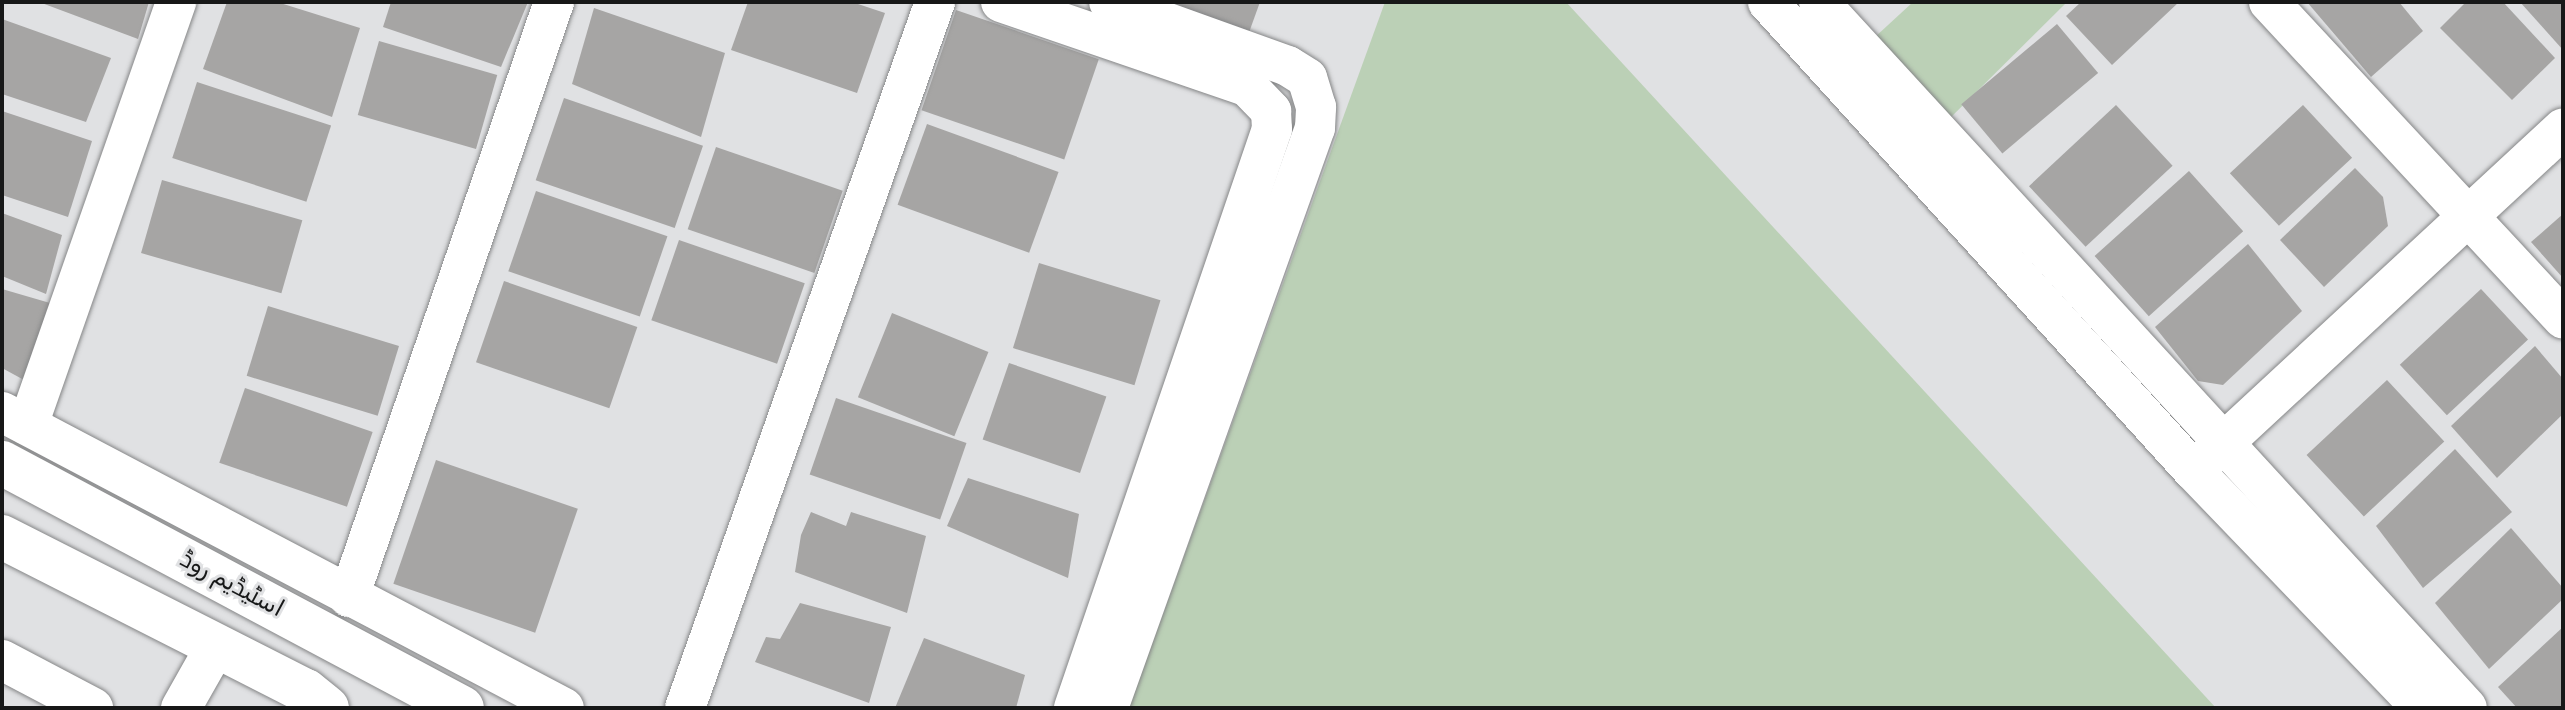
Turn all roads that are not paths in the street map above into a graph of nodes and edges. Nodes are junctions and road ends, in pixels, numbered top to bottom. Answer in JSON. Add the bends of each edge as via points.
{"nodes":[{"id":1,"x":176,"y":2,"type":"edge"},
{"id":2,"x":554,"y":2,"type":"edge"},
{"id":3,"x":935,"y":2,"type":"edge"},
{"id":4,"x":1001,"y":2,"type":"edge"},
{"id":5,"x":1109,"y":2,"type":"edge"},
{"id":6,"x":1768,"y":2,"type":"edge"},
{"id":7,"x":1819,"y":2,"type":"edge"},
{"id":8,"x":2269,"y":2,"type":"edge"},
{"id":9,"x":2563,"y":128,"type":"edge"},
{"id":10,"x":2469,"y":215,"type":"junction"},
{"id":11,"x":2563,"y":318,"type":"edge"},
{"id":12,"x":15,"y":419,"type":"edge"},
{"id":13,"x":2224,"y":444,"type":"junction"},
{"id":14,"x":2,"y":463,"type":"edge"},
{"id":15,"x":2193,"y":470,"type":"junction"},
{"id":16,"x":2,"y":537,"type":"edge"},
{"id":17,"x":349,"y":597,"type":"junction"},
{"id":18,"x":215,"y":648,"type":"junction"},
{"id":19,"x":2,"y":660,"type":"edge"},
{"id":20,"x":325,"y":702,"type":"edge"},
{"id":21,"x":93,"y":708,"type":"edge"},
{"id":22,"x":181,"y":708,"type":"edge"},
{"id":23,"x":462,"y":708,"type":"edge"},
{"id":24,"x":564,"y":708,"type":"edge"},
{"id":25,"x":685,"y":708,"type":"edge"},
{"id":26,"x":1074,"y":708,"type":"edge"},
{"id":27,"x":1108,"y":708,"type":"edge"},
{"id":28,"x":2422,"y":708,"type":"edge"},
{"id":29,"x":2467,"y":708,"type":"edge"}],
"edges":[{"from":1,"to":12,"type":"street"},
{"from":2,"to":17,"type":"street"},
{"from":3,"to":25,"type":"street"},
{"from":4,"to":26,"type":"street","via":[[1247,86],[1271,111],[1272,129]]},
{"from":5,"to":27,"type":"street","via":[[1288,66],[1307,78],[1316,107],[1315,128]]},
{"from":6,"to":15,"type":"street"},
{"from":7,"to":13,"type":"street"},
{"from":8,"to":10,"type":"street"},
{"from":9,"to":10,"type":"street"},
{"from":10,"to":11,"type":"street"},
{"from":10,"to":13,"type":"street"},
{"from":12,"to":17,"type":"street"},
{"from":13,"to":15,"type":"street"},
{"from":13,"to":29,"type":"street"},
{"from":14,"to":23,"type":"main road","name":"اسٹیڈیم روڈ"},
{"from":15,"to":28,"type":"street"},
{"from":16,"to":18,"type":"main road"},
{"from":17,"to":24,"type":"street"},
{"from":18,"to":20,"type":"main road"},
{"from":18,"to":22,"type":"street"},
{"from":19,"to":21,"type":"street"}]}
